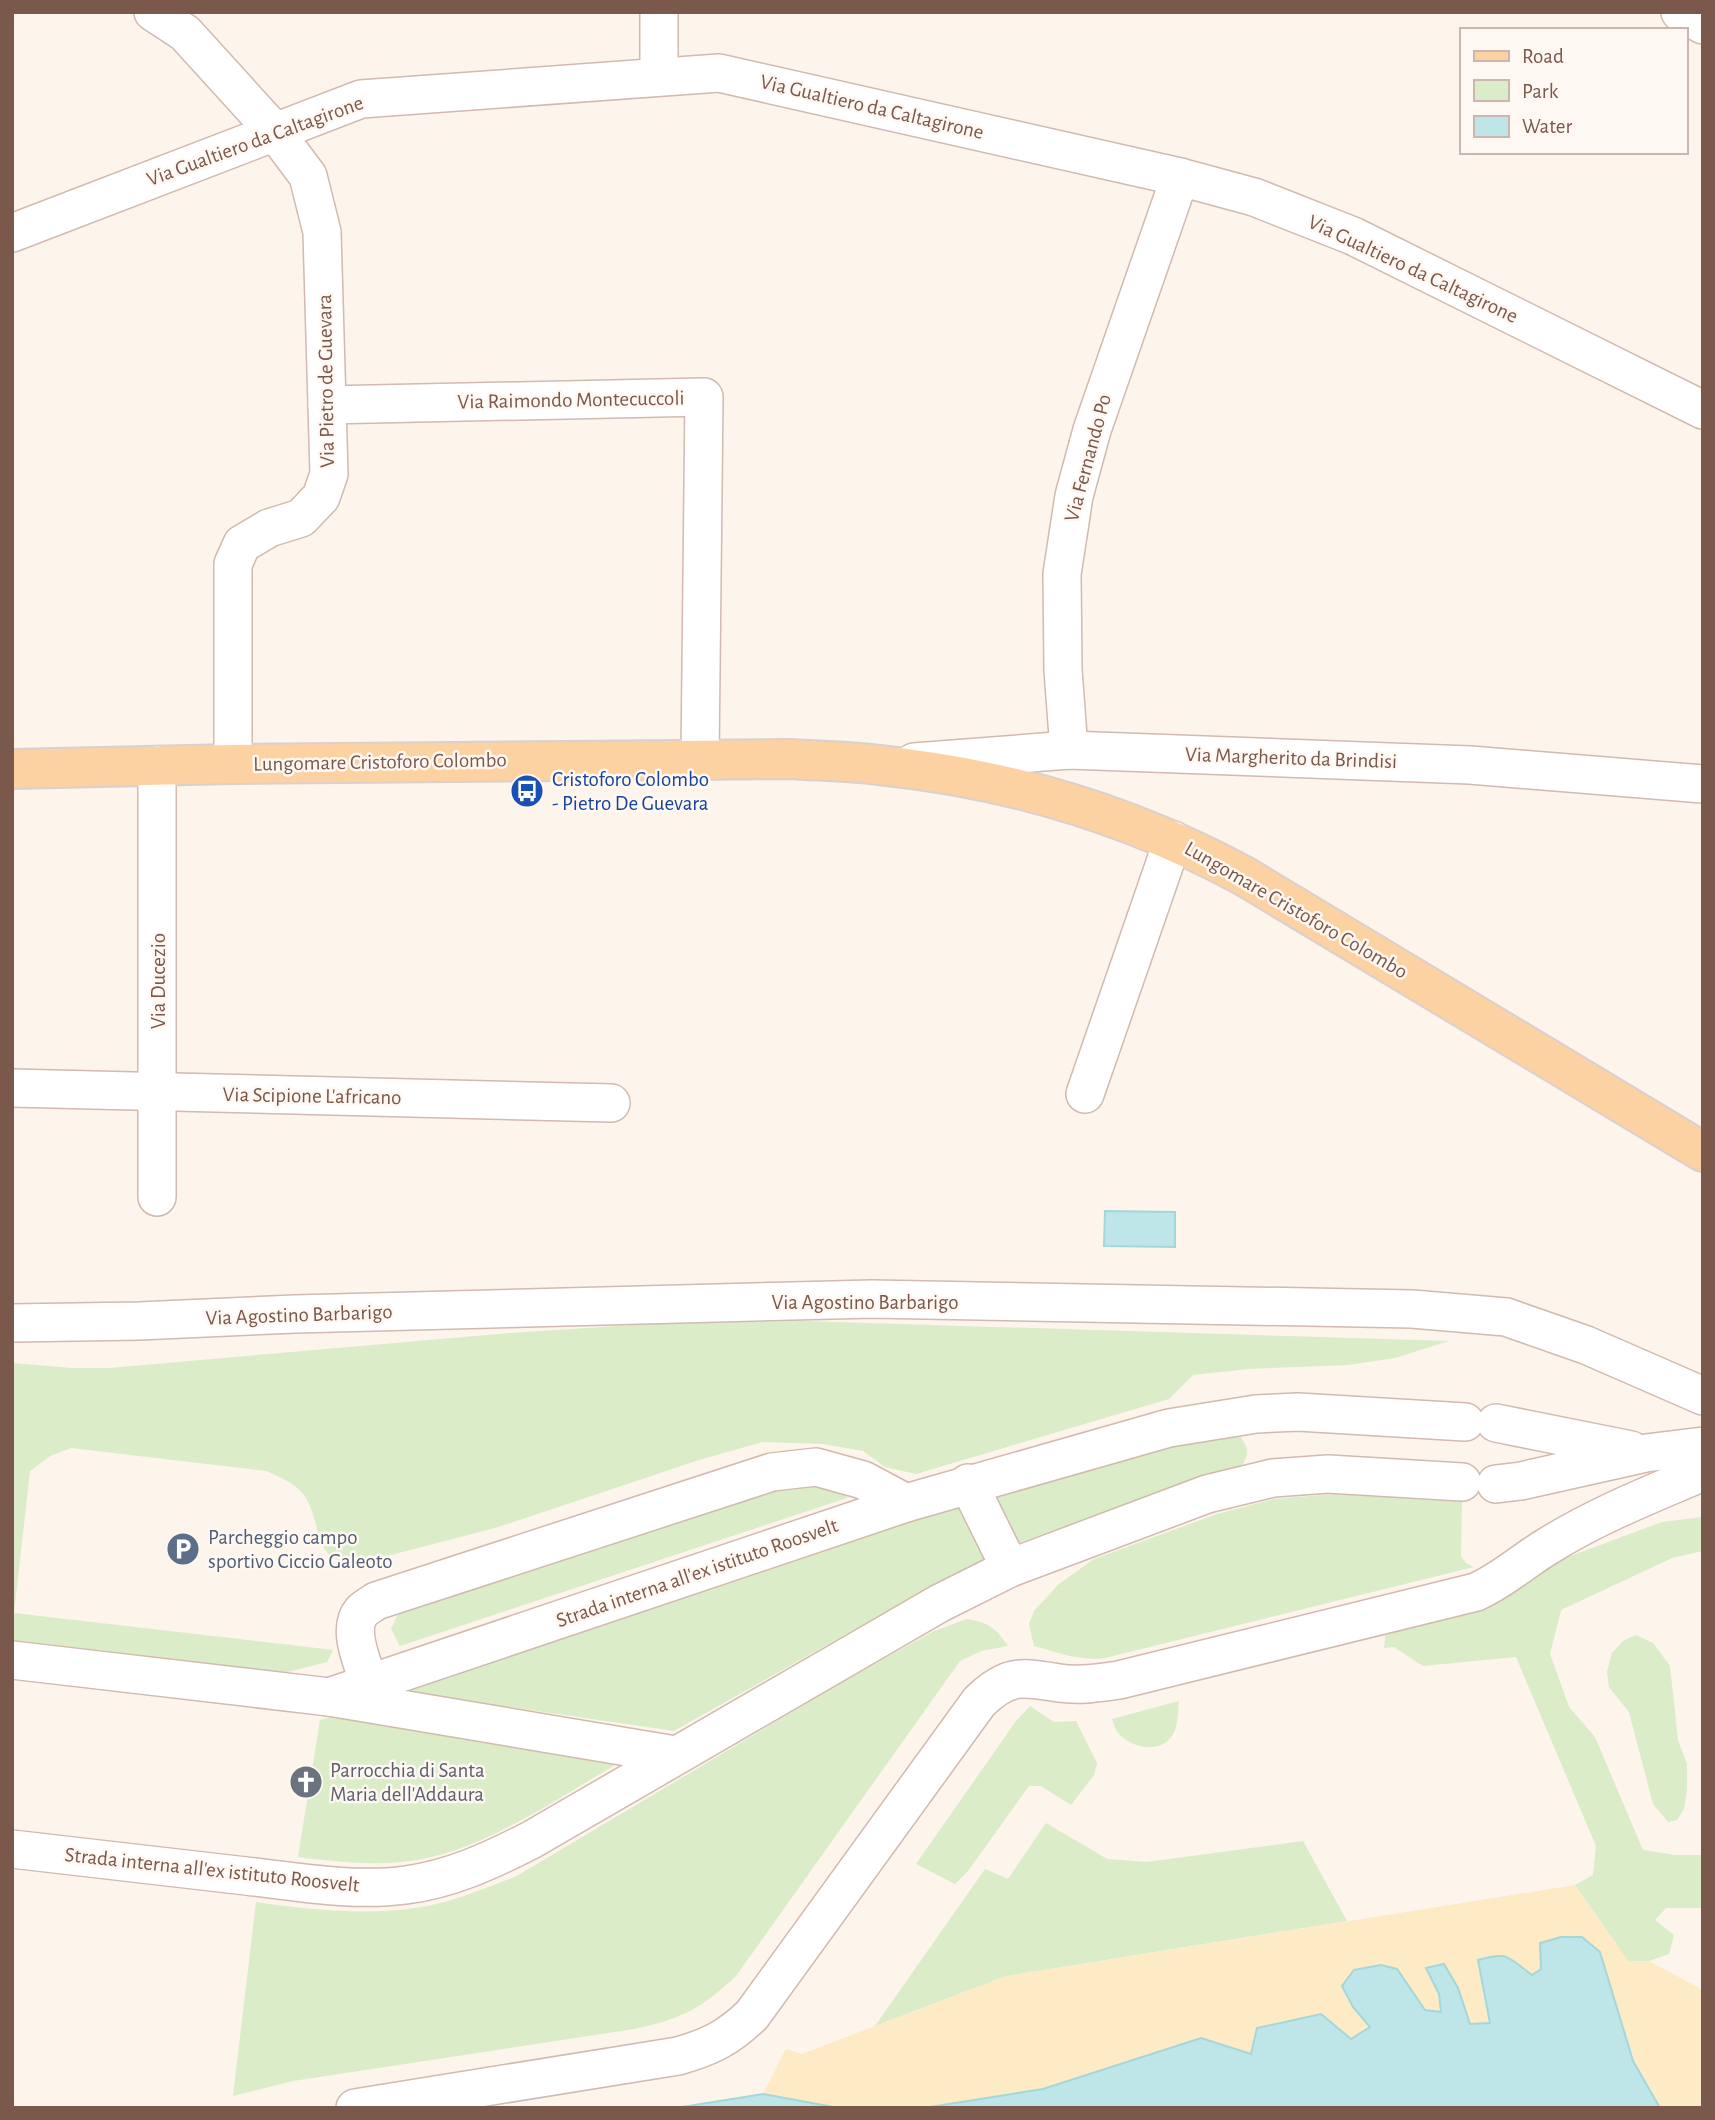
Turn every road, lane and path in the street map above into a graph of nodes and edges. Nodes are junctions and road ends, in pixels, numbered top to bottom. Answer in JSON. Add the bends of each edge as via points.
{"nodes":[{"id":1,"x":153,"y":12,"type":"edge"},
{"id":2,"x":659,"y":12,"type":"edge"},
{"id":3,"x":1680,"y":12,"type":"edge"},
{"id":4,"x":1703,"y":25,"type":"edge"},
{"id":5,"x":659,"y":77,"type":"junction"},
{"id":6,"x":275,"y":132,"type":"junction"},
{"id":7,"x":1181,"y":177,"type":"junction"},
{"id":8,"x":12,"y":233,"type":"edge"},
{"id":9,"x":327,"y":405,"type":"junction"},
{"id":10,"x":1703,"y":410,"type":"edge"},
{"id":11,"x":1069,"y":750,"type":"junction"},
{"id":12,"x":700,"y":759,"type":"junction"},
{"id":13,"x":233,"y":764,"type":"junction"},
{"id":14,"x":878,"y":764,"type":"junction"},
{"id":15,"x":157,"y":765,"type":"junction"},
{"id":16,"x":12,"y":769,"type":"edge"},
{"id":17,"x":1703,"y":784,"type":"edge"},
{"id":18,"x":1173,"y":840,"type":"junction"},
{"id":19,"x":12,"y":1088,"type":"edge"},
{"id":20,"x":159,"y":1092,"type":"junction"},
{"id":21,"x":1085,"y":1094,"type":"dead end"},
{"id":22,"x":611,"y":1103,"type":"dead end"},
{"id":23,"x":1703,"y":1152,"type":"edge"},
{"id":24,"x":158,"y":1197,"type":"dead end"},
{"id":25,"x":12,"y":1323,"type":"edge"},
{"id":26,"x":1703,"y":1396,"type":"edge"},
{"id":27,"x":1703,"y":1446,"type":"edge"},
{"id":28,"x":1646,"y":1453,"type":"junction"},
{"id":29,"x":1703,"y":1472,"type":"edge"},
{"id":30,"x":968,"y":1483,"type":"junction"},
{"id":31,"x":906,"y":1503,"type":"junction"},
{"id":32,"x":1010,"y":1568,"type":"junction"},
{"id":33,"x":12,"y":1660,"type":"edge"},
{"id":34,"x":369,"y":1683,"type":"junction"},
{"id":35,"x":329,"y":1697,"type":"junction"},
{"id":36,"x":675,"y":1755,"type":"junction"},
{"id":37,"x":12,"y":1849,"type":"edge"},
{"id":38,"x":355,"y":2108,"type":"edge"}],
"edges":[{"from":1,"to":6,"type":"street","name":"Via Pietro de Guevara","via":[[185,33]]},
{"from":2,"to":5,"type":"street"},
{"from":3,"to":4,"type":"street"},
{"from":5,"to":6,"type":"street","name":"Via Gualtiero da Caltagirone","via":[[361,99]]},
{"from":5,"to":7,"type":"street","name":"Via Gualtiero da Caltagirone","via":[[719,73]]},
{"from":6,"to":8,"type":"street","name":"Via Gualtiero da Caltagirone"},
{"from":6,"to":9,"type":"street","name":"Via Pietro de Guevara","via":[[308,176],[322,232]]},
{"from":7,"to":10,"type":"street","name":"Via Gualtiero da Caltagirone","via":[[1254,197],[1353,236]]},
{"from":7,"to":11,"type":"street","name":"Via Fernando Po","via":[[1092,430],[1074,496],[1062,574]]},
{"from":9,"to":12,"type":"street","name":"Via Raimondo Montecuccoli","via":[[704,397]]},
{"from":9,"to":13,"type":"street","name":"Via Pietro de Guevara","via":[[330,474],[321,497],[301,519],[269,528],[242,544],[233,564]]},
{"from":11,"to":14,"type":"street","name":"Via Margherito da Brindisi"},
{"from":11,"to":17,"type":"street","name":"Via Margherito da Brindisi","via":[[1470,765]]},
{"from":12,"to":13,"type":"main road","name":"Lungomare Cristoforo Colombo"},
{"from":12,"to":14,"type":"main road","name":"Lungomare Cristoforo Colombo"},
{"from":13,"to":15,"type":"main road","name":"Lungomare Cristoforo Colombo"},
{"from":14,"to":18,"type":"main road","name":"Lungomare Cristoforo Colombo","via":[[1011,788],[1121,819]]},
{"from":15,"to":16,"type":"main road","name":"Lungomare Cristoforo Colombo"},
{"from":15,"to":20,"type":"street","name":"Via Ducezio"},
{"from":18,"to":21,"type":"street"},
{"from":18,"to":23,"type":"main road","name":"Lungomare Cristoforo Colombo","via":[[1244,876]]},
{"from":19,"to":20,"type":"street","name":"Via Scipione L'africano"},
{"from":20,"to":22,"type":"street","name":"Via Scipione L'africano"},
{"from":20,"to":24,"type":"street","name":"Via Ducezio"},
{"from":25,"to":26,"type":"street","name":"Via Agostino Barbarigo","via":[[872,1299],[1412,1309],[1506,1317],[1586,1345]]},
{"from":27,"to":28,"type":"street"},
{"from":28,"to":30,"type":"street","name":"Strada interna all'ex istituto Roosvelt","via":[[1480,1422],[1298,1412],[1169,1428]]},
{"from":28,"to":32,"type":"street","name":"Strada interna all'ex istituto Roosvelt","via":[[1521,1481],[1479,1483],[1328,1474],[1273,1478],[1207,1494]]},
{"from":29,"to":38,"type":"street","via":[[1548,1546],[1476,1592],[1119,1680],[1059,1683],[1031,1677],[997,1686],[979,1702],[752,2015],[734,2032],[709,2047],[678,2056]]},
{"from":30,"to":31,"type":"street","name":"Strada interna all'ex istituto Roosvelt"},
{"from":30,"to":32,"type":"street"},
{"from":31,"to":34,"type":"street","name":"Strada interna all'ex istituto Roosvelt"},
{"from":31,"to":34,"type":"street","via":[[863,1480],[816,1467],[772,1472],[376,1601],[360,1612],[355,1627]]},
{"from":32,"to":36,"type":"street","name":"Strada interna all'ex istituto Roosvelt","via":[[940,1603]]},
{"from":33,"to":35,"type":"street","name":"Strada interna all'ex istituto Roosvelt"},
{"from":34,"to":35,"type":"street","name":"Strada interna all'ex istituto Roosvelt"},
{"from":35,"to":36,"type":"street","name":"Strada interna all'ex istituto Roosvelt"},
{"from":36,"to":37,"type":"street","name":"Strada interna all'ex istituto Roosvelt","via":[[486,1864],[404,1885],[308,1883]]}]}
